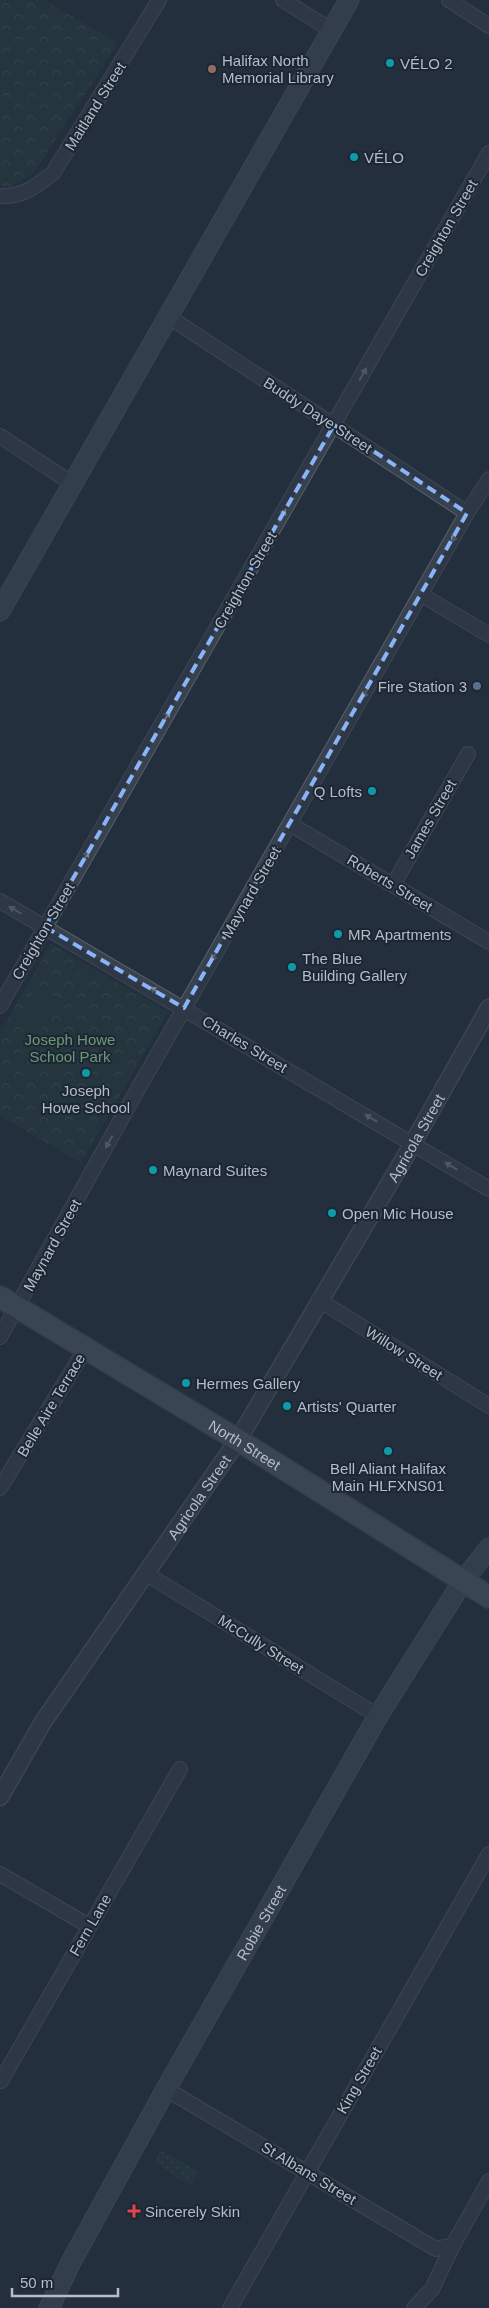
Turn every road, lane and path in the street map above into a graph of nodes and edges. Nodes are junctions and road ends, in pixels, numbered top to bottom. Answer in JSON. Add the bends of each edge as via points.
{"nodes":[{"id":1,"x":158,"y":0,"type":"edge"},
{"id":2,"x":284,"y":0,"type":"edge"},
{"id":3,"x":348,"y":0,"type":"edge"},
{"id":4,"x":449,"y":0,"type":"edge"},
{"id":5,"x":489,"y":26,"type":"edge"},
{"id":6,"x":331,"y":30,"type":"junction"},
{"id":7,"x":489,"y":152,"type":"edge"},
{"id":8,"x":0,"y":196,"type":"edge"},
{"id":9,"x":169,"y":317,"type":"junction"},
{"id":10,"x":334,"y":425,"type":"junction"},
{"id":11,"x":0,"y":436,"type":"edge"},
{"id":12,"x":489,"y":479,"type":"edge"},
{"id":13,"x":73,"y":484,"type":"junction"},
{"id":14,"x":467,"y":513,"type":"junction"},
{"id":15,"x":422,"y":595,"type":"junction"},
{"id":16,"x":0,"y":611,"type":"edge"},
{"id":17,"x":489,"y":635,"type":"edge"},
{"id":18,"x":468,"y":754,"type":"dead end"},
{"id":19,"x":290,"y":824,"type":"junction"},
{"id":20,"x":393,"y":885,"type":"junction"},
{"id":21,"x":0,"y":901,"type":"edge"},
{"id":22,"x":45,"y":927,"type":"junction"},
{"id":23,"x":489,"y":942,"type":"edge"},
{"id":24,"x":0,"y":1006,"type":"edge"},
{"id":25,"x":184,"y":1008,"type":"junction"},
{"id":26,"x":489,"y":1008,"type":"edge"},
{"id":27,"x":413,"y":1144,"type":"junction"},
{"id":28,"x":489,"y":1189,"type":"edge"},
{"id":29,"x":319,"y":1300,"type":"junction"},
{"id":30,"x":9,"y":1302,"type":"edge"},
{"id":31,"x":0,"y":1337,"type":"edge"},
{"id":32,"x":86,"y":1348,"type":"junction"},
{"id":33,"x":489,"y":1406,"type":"edge"},
{"id":34,"x":238,"y":1440,"type":"junction"},
{"id":35,"x":0,"y":1488,"type":"edge"},
{"id":36,"x":489,"y":1548,"type":"edge"},
{"id":37,"x":145,"y":1572,"type":"junction"},
{"id":38,"x":463,"y":1581,"type":"junction"},
{"id":39,"x":489,"y":1597,"type":"edge"},
{"id":40,"x":378,"y":1716,"type":"junction"},
{"id":41,"x":180,"y":1769,"type":"dead end"},
{"id":42,"x":0,"y":1797,"type":"edge"},
{"id":43,"x":489,"y":1854,"type":"edge"},
{"id":44,"x":0,"y":1874,"type":"edge"},
{"id":45,"x":89,"y":1926,"type":"junction"},
{"id":46,"x":1,"y":2080,"type":"dead end"},
{"id":47,"x":166,"y":2089,"type":"junction"},
{"id":48,"x":306,"y":2171,"type":"junction"},
{"id":49,"x":489,"y":2181,"type":"edge"},
{"id":50,"x":453,"y":2244,"type":"junction"},
{"id":51,"x":49,"y":2308,"type":"edge"},
{"id":52,"x":230,"y":2308,"type":"edge"},
{"id":53,"x":414,"y":2308,"type":"edge"}],
"edges":[{"from":1,"to":8,"type":"street","name":"Maitland Street","via":[[53,173],[16,196]]},
{"from":2,"to":6,"type":"street"},
{"from":3,"to":6,"type":"main road"},
{"from":4,"to":5,"type":"street"},
{"from":6,"to":9,"type":"main road"},
{"from":10,"to":7,"type":"street","name":"Creighton Street","one_way":true},
{"from":9,"to":10,"type":"street","name":"Buddy Daye Street"},
{"from":9,"to":13,"type":"main road"},
{"from":10,"to":14,"type":"street","name":"Buddy Daye Street"},
{"from":22,"to":10,"type":"street","name":"Creighton Street","one_way":true},
{"from":11,"to":13,"type":"street"},
{"from":12,"to":14,"type":"street","name":"Maynard Street"},
{"from":13,"to":16,"type":"main road"},
{"from":14,"to":15,"type":"street","name":"Maynard Street","one_way":true},
{"from":15,"to":17,"type":"street"},
{"from":15,"to":19,"type":"street","name":"Maynard Street","one_way":true},
{"from":18,"to":20,"type":"street","name":"James Street"},
{"from":19,"to":20,"type":"street","name":"Roberts Street"},
{"from":19,"to":25,"type":"street","name":"Maynard Street","one_way":true},
{"from":20,"to":23,"type":"street","name":"Roberts Street"},
{"from":22,"to":21,"type":"street","name":"Charles Street","one_way":true},
{"from":22,"to":24,"type":"street","name":"Creighton Street"},
{"from":25,"to":22,"type":"street","name":"Charles Street","one_way":true},
{"from":27,"to":25,"type":"street","name":"Charles Street","one_way":true},
{"from":25,"to":30,"type":"street","name":"Maynard Street","one_way":true},
{"from":26,"to":27,"type":"street","name":"Agricola Street"},
{"from":28,"to":27,"type":"street","name":"Charles Street","one_way":true},
{"from":27,"to":29,"type":"street","name":"Agricola Street"},
{"from":29,"to":33,"type":"street","name":"Willow Street"},
{"from":29,"to":34,"type":"street","name":"Agricola Street"},
{"from":30,"to":31,"type":"street","name":"Maynard Street"},
{"from":30,"to":32,"type":"main road","name":"North Street"},
{"from":32,"to":34,"type":"main road","name":"North Street"},
{"from":32,"to":35,"type":"street","name":"Belle Aire Terrace"},
{"from":34,"to":37,"type":"street","name":"Agricola Street"},
{"from":34,"to":38,"type":"main road","name":"North Street"},
{"from":36,"to":38,"type":"main road","name":"Robie Street"},
{"from":37,"to":40,"type":"street","name":"McCully Street"},
{"from":37,"to":42,"type":"street","name":"Agricola Street","via":[[43,1722]]},
{"from":38,"to":39,"type":"main road","name":"North Street"},
{"from":38,"to":40,"type":"main road","name":"Robie Street"},
{"from":40,"to":47,"type":"main road","name":"Robie Street"},
{"from":41,"to":45,"type":"street","name":"Fern Lane"},
{"from":43,"to":48,"type":"street","name":"King Street"},
{"from":44,"to":45,"type":"street"},
{"from":45,"to":46,"type":"street","name":"Fern Lane"},
{"from":47,"to":48,"type":"street","name":"St Albans Street"},
{"from":47,"to":51,"type":"main road","name":"Robie Street","via":[[70,2262]]},
{"from":48,"to":50,"type":"street","name":"St Albans Street","via":[[436,2249]]},
{"from":48,"to":52,"type":"street","name":"King Street"},
{"from":49,"to":50,"type":"street"},
{"from":50,"to":53,"type":"street","via":[[432,2289]]}]}
